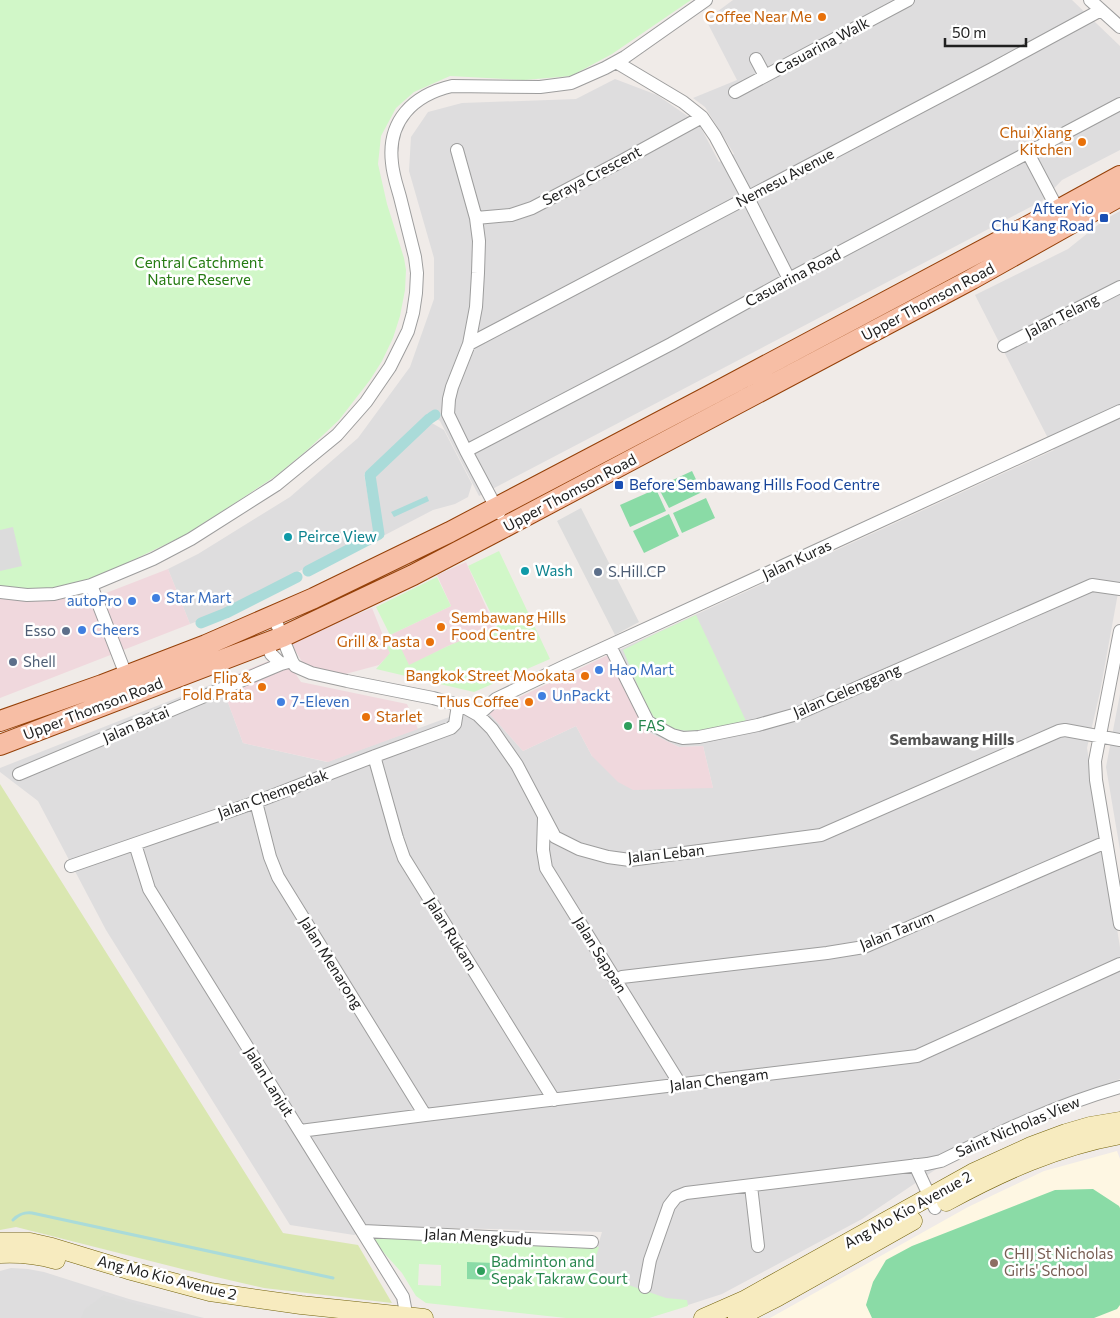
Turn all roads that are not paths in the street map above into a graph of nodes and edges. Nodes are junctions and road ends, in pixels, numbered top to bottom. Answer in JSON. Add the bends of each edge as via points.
{"nodes":[{"id":1,"x":706,"y":0,"type":"edge"},
{"id":2,"x":908,"y":0,"type":"edge"},
{"id":3,"x":1090,"y":0,"type":"edge"},
{"id":4,"x":1101,"y":10,"type":"junction"},
{"id":5,"x":1120,"y":27,"type":"edge"},
{"id":6,"x":756,"y":59,"type":"dead end"},
{"id":7,"x":616,"y":62,"type":"junction"},
{"id":8,"x":765,"y":76,"type":"junction"},
{"id":9,"x":735,"y":92,"type":"dead end"},
{"id":10,"x":1120,"y":104,"type":"edge"},
{"id":11,"x":702,"y":117,"type":"junction"},
{"id":12,"x":456,"y":150,"type":"dead end"},
{"id":13,"x":1028,"y":153,"type":"junction"},
{"id":14,"x":1120,"y":176,"type":"edge"},
{"id":15,"x":1120,"y":196,"type":"edge"},
{"id":16,"x":748,"y":198,"type":"junction"},
{"id":17,"x":1058,"y":210,"type":"junction"},
{"id":18,"x":476,"y":218,"type":"junction"},
{"id":19,"x":962,"y":261,"type":"junction"},
{"id":20,"x":972,"y":278,"type":"junction"},
{"id":21,"x":789,"y":279,"type":"junction"},
{"id":22,"x":1120,"y":286,"type":"edge"},
{"id":23,"x":468,"y":344,"type":"junction"},
{"id":24,"x":1004,"y":346,"type":"dead end"},
{"id":25,"x":1120,"y":411,"type":"edge"},
{"id":26,"x":466,"y":451,"type":"junction"},
{"id":27,"x":496,"y":507,"type":"junction"},
{"id":28,"x":506,"y":526,"type":"junction"},
{"id":29,"x":91,"y":585,"type":"junction"},
{"id":30,"x":1120,"y":589,"type":"edge"},
{"id":31,"x":0,"y":592,"type":"edge"},
{"id":32,"x":274,"y":617,"type":"junction"},
{"id":33,"x":1120,"y":631,"type":"edge"},
{"id":34,"x":275,"y":640,"type":"junction"},
{"id":35,"x":610,"y":646,"type":"junction"},
{"id":36,"x":287,"y":663,"type":"junction"},
{"id":37,"x":126,"y":675,"type":"junction"},
{"id":38,"x":458,"y":705,"type":"junction"},
{"id":39,"x":478,"y":715,"type":"junction"},
{"id":40,"x":0,"y":721,"type":"edge"},
{"id":41,"x":1099,"y":737,"type":"junction"},
{"id":42,"x":1120,"y":740,"type":"edge"},
{"id":43,"x":0,"y":745,"type":"edge"},
{"id":44,"x":375,"y":756,"type":"junction"},
{"id":45,"x":19,"y":774,"type":"dead end"},
{"id":46,"x":256,"y":802,"type":"junction"},
{"id":47,"x":544,"y":818,"type":"junction"},
{"id":48,"x":1106,"y":842,"type":"junction"},
{"id":49,"x":135,"y":844,"type":"junction"},
{"id":50,"x":71,"y":866,"type":"dead end"},
{"id":51,"x":1120,"y":924,"type":"edge"},
{"id":52,"x":1120,"y":964,"type":"edge"},
{"id":53,"x":616,"y":980,"type":"junction"},
{"id":54,"x":680,"y":1084,"type":"junction"},
{"id":55,"x":1120,"y":1088,"type":"edge"},
{"id":56,"x":554,"y":1100,"type":"junction"},
{"id":57,"x":425,"y":1115,"type":"junction"},
{"id":58,"x":1120,"y":1124,"type":"edge"},
{"id":59,"x":300,"y":1132,"type":"junction"},
{"id":60,"x":915,"y":1165,"type":"junction"},
{"id":61,"x":751,"y":1186,"type":"junction"},
{"id":62,"x":933,"y":1203,"type":"junction"},
{"id":63,"x":363,"y":1231,"type":"junction"},
{"id":64,"x":0,"y":1242,"type":"edge"},
{"id":65,"x":592,"y":1242,"type":"dead end"},
{"id":66,"x":758,"y":1246,"type":"dead end"},
{"id":67,"x":0,"y":1254,"type":"edge"},
{"id":68,"x":645,"y":1287,"type":"dead end"},
{"id":69,"x":303,"y":1313,"type":"edge"},
{"id":70,"x":413,"y":1317,"type":"edge"},
{"id":71,"x":703,"y":1318,"type":"edge"},
{"id":72,"x":737,"y":1318,"type":"edge"}],
"edges":[{"from":1,"to":7,"type":"street"},
{"from":2,"to":8,"type":"street","name":"Casuarina Walk"},
{"from":3,"to":4,"type":"street"},
{"from":4,"to":5,"type":"street"},
{"from":4,"to":16,"type":"street","name":"Nemesu Avenue"},
{"from":6,"to":8,"type":"street"},
{"from":7,"to":11,"type":"street"},
{"from":7,"to":29,"type":"street","via":[[571,83],[540,87],[452,86],[428,94],[406,111],[392,139],[392,163],[415,258],[416,293],[408,331],[390,367],[366,402],[336,435],[276,485],[184,543]]},
{"from":8,"to":9,"type":"street","name":"Casuarina Walk"},
{"from":10,"to":13,"type":"street","name":"Casuarina Road"},
{"from":11,"to":16,"type":"street"},
{"from":11,"to":18,"type":"street","name":"Seraya Crescent","via":[[532,208],[511,215]]},
{"from":12,"to":18,"type":"street"},
{"from":13,"to":17,"type":"street"},
{"from":13,"to":21,"type":"street","name":"Casuarina Road"},
{"from":14,"to":17,"type":"main road","name":"Upper Thomson Road"},
{"from":15,"to":20,"type":"main road","name":"Upper Thomson Road"},
{"from":16,"to":21,"type":"street"},
{"from":16,"to":23,"type":"street","name":"Nemesu Avenue"},
{"from":17,"to":19,"type":"main road","name":"Upper Thomson Road"},
{"from":18,"to":23,"type":"street","via":[[479,241],[476,307]]},
{"from":19,"to":20,"type":"main road","via":[[956,269],[957,275],[961,279]]},
{"from":19,"to":27,"type":"main road","name":"Upper Thomson Road"},
{"from":20,"to":28,"type":"main road","name":"Upper Thomson Road"},
{"from":21,"to":26,"type":"street","name":"Casuarina Road"},
{"from":22,"to":24,"type":"street","name":"Jalan Telang"},
{"from":23,"to":26,"type":"street","via":[[452,387],[448,414]]},
{"from":25,"to":35,"type":"street","name":"Jalan Kuras"},
{"from":26,"to":27,"type":"street"},
{"from":27,"to":28,"type":"street"},
{"from":27,"to":32,"type":"main road","name":"Upper Thomson Road"},
{"from":28,"to":34,"type":"main road","name":"Upper Thomson Road","via":[[413,575]]},
{"from":29,"to":31,"type":"street","via":[[54,594]]},
{"from":29,"to":37,"type":"street","name":"Upper Thomson Road"},
{"from":30,"to":35,"type":"street","name":"Jalan Gelenggang","via":[[1092,585],[797,714],[698,737],[672,735],[648,722]]},
{"from":32,"to":34,"type":"street"},
{"from":32,"to":37,"type":"main road","name":"Upper Thomson Road"},
{"from":33,"to":41,"type":"street"},
{"from":34,"to":36,"type":"street"},
{"from":34,"to":43,"type":"main road","name":"Upper Thomson Road"},
{"from":35,"to":39,"type":"street","name":"Jalan Kuras","via":[[496,699]]},
{"from":36,"to":38,"type":"street","name":"Jalan Leban","via":[[347,682]]},
{"from":36,"to":45,"type":"street","name":"Jalan Batai"},
{"from":37,"to":40,"type":"main road","name":"Upper Thomson Road"},
{"from":38,"to":39,"type":"street","name":"Jalan Leban"},
{"from":38,"to":44,"type":"street","name":"Jalan Chempedak","via":[[452,728]]},
{"from":39,"to":47,"type":"street","name":"Jalan Leban","via":[[517,765]]},
{"from":41,"to":42,"type":"street","name":"Jalan Leban"},
{"from":41,"to":47,"type":"street","name":"Jalan Leban","via":[[1059,731],[820,835],[630,860],[579,849],[555,837]]},
{"from":41,"to":48,"type":"street","via":[[1096,780]]},
{"from":44,"to":46,"type":"street","name":"Jalan Chempedak"},
{"from":44,"to":56,"type":"street","name":"Jalan Rukam","via":[[404,858]]},
{"from":46,"to":49,"type":"street","name":"Jalan Chempedak"},
{"from":46,"to":57,"type":"street","name":"Jalan Menarong","via":[[278,877]]},
{"from":47,"to":53,"type":"street","name":"Jalan Sappan","via":[[546,868]]},
{"from":48,"to":51,"type":"street"},
{"from":48,"to":53,"type":"street","name":"Jalan Tarum","via":[[864,947]]},
{"from":49,"to":50,"type":"street","name":"Jalan Chempedak"},
{"from":49,"to":59,"type":"street","name":"Jalan Lanjut","via":[[149,889]]},
{"from":52,"to":54,"type":"street","name":"Jalan Chengam","via":[[917,1056]]},
{"from":53,"to":54,"type":"street","name":"Jalan Sappan"},
{"from":54,"to":56,"type":"street","name":"Jalan Chengam"},
{"from":55,"to":60,"type":"street","name":"Saint Nicholas View","via":[[1032,1117],[941,1160]]},
{"from":56,"to":57,"type":"street","name":"Jalan Chengam"},
{"from":57,"to":59,"type":"street","name":"Jalan Chengam"},
{"from":58,"to":62,"type":"main road","name":"Ang Mo Kio Avenue 2","via":[[1098,1138],[1032,1160]]},
{"from":59,"to":63,"type":"street","name":"Jalan Lanjut"},
{"from":60,"to":61,"type":"street","name":"Saint Nicholas View"},
{"from":60,"to":62,"type":"street"},
{"from":61,"to":66,"type":"street"},
{"from":61,"to":68,"type":"street","name":"Saint Nicholas View","via":[[686,1193],[676,1197],[669,1206],[650,1260]]},
{"from":62,"to":71,"type":"main road","name":"Ang Mo Kio Avenue 2"},
{"from":62,"to":72,"type":"main road","name":"Ang Mo Kio Avenue 2","via":[[836,1265]]},
{"from":63,"to":65,"type":"street","name":"Jalan Mengkudu"},
{"from":63,"to":70,"type":"street","name":"Jalan Lanjut"},
{"from":64,"to":69,"type":"main road","name":"Ang Mo Kio Avenue 2","via":[[52,1246],[210,1292]]},
{"from":67,"to":69,"type":"main road","name":"Ang Mo Kio Avenue 2","via":[[40,1256],[66,1262],[182,1297],[247,1311]]},
{"from":69,"to":70,"type":"main road","name":"Ang Mo Kio Avenue 2"}]}
